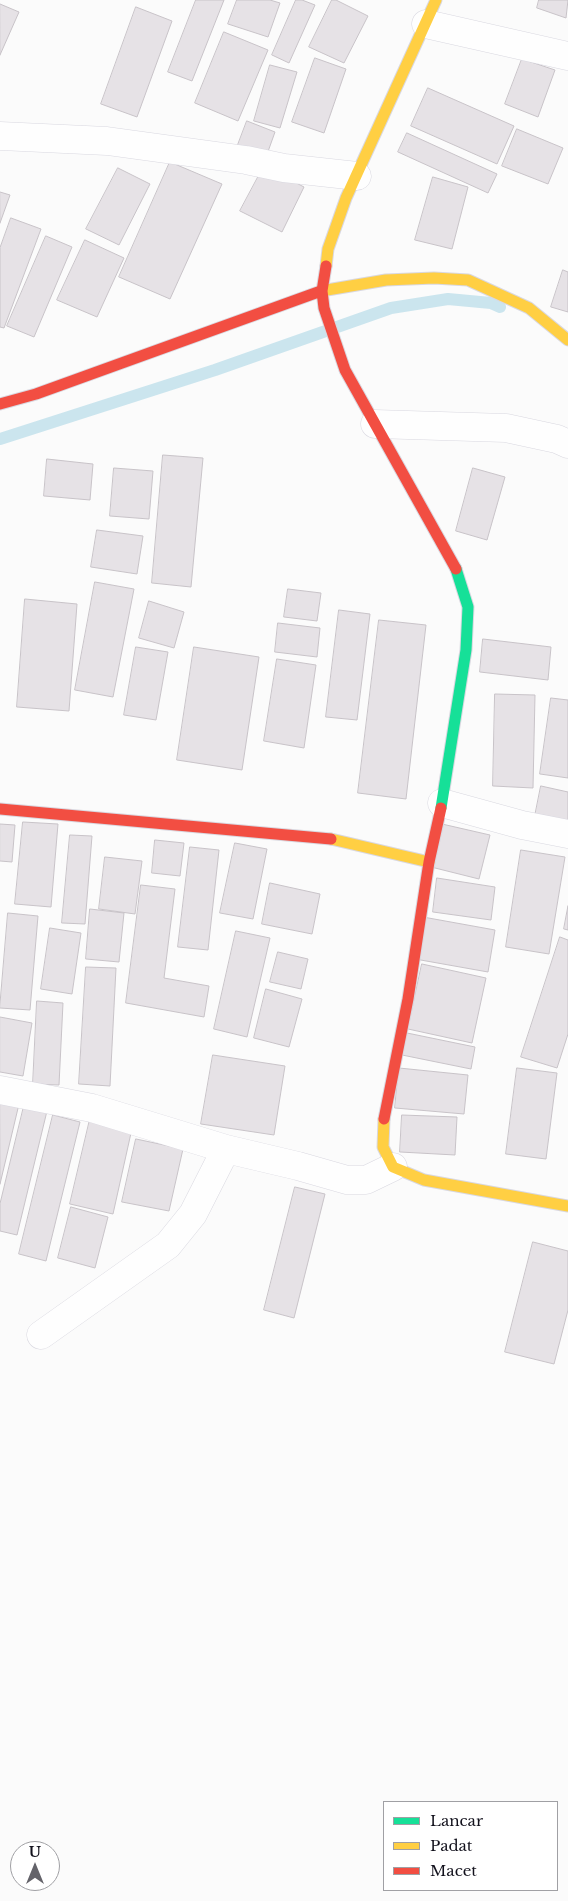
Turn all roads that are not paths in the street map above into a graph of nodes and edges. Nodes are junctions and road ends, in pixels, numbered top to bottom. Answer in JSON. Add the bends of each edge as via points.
{"nodes":[{"id":1,"x":431,"y":12,"type":"edge"},
{"id":2,"x":568,"y":56,"type":"edge"},
{"id":3,"x":0,"y":136,"type":"edge"},
{"id":4,"x":357,"y":176,"type":"junction"},
{"id":5,"x":322,"y":292,"type":"junction"},
{"id":6,"x":568,"y":340,"type":"edge"},
{"id":7,"x":0,"y":404,"type":"edge"},
{"id":8,"x":375,"y":424,"type":"junction"},
{"id":9,"x":568,"y":444,"type":"edge"},
{"id":10,"x":442,"y":803,"type":"junction"},
{"id":11,"x":0,"y":809,"type":"edge"},
{"id":12,"x":568,"y":834,"type":"edge"},
{"id":13,"x":429,"y":862,"type":"junction"},
{"id":14,"x":0,"y":1090,"type":"edge"},
{"id":15,"x":226,"y":1149,"type":"junction"},
{"id":16,"x":393,"y":1167,"type":"junction"},
{"id":17,"x":568,"y":1206,"type":"edge"},
{"id":18,"x":41,"y":1334,"type":"dead end"}],
"edges":[{"from":1,"to":2,"type":"street"},
{"from":1,"to":4,"type":"street"},
{"from":3,"to":4,"type":"street","via":[[107,142]]},
{"from":4,"to":5,"type":"street","via":[[328,249]]},
{"from":5,"to":6,"type":"street","via":[[386,280],[468,280],[529,308]]},
{"from":5,"to":7,"type":"street"},
{"from":5,"to":8,"type":"street","via":[[324,308],[345,370]]},
{"from":8,"to":9,"type":"street","via":[[506,428]]},
{"from":8,"to":10,"type":"street","via":[[459,574],[468,607],[466,650]]},
{"from":10,"to":12,"type":"street"},
{"from":10,"to":13,"type":"street"},
{"from":11,"to":13,"type":"street","via":[[322,837]]},
{"from":13,"to":16,"type":"street","via":[[408,999],[384,1117],[383,1147]]},
{"from":14,"to":15,"type":"street","via":[[92,1108]]},
{"from":15,"to":16,"type":"street","via":[[347,1180],[366,1180]]},
{"from":15,"to":18,"type":"street","via":[[192,1214],[168,1245]]},
{"from":16,"to":17,"type":"street","via":[[424,1180]]}]}
